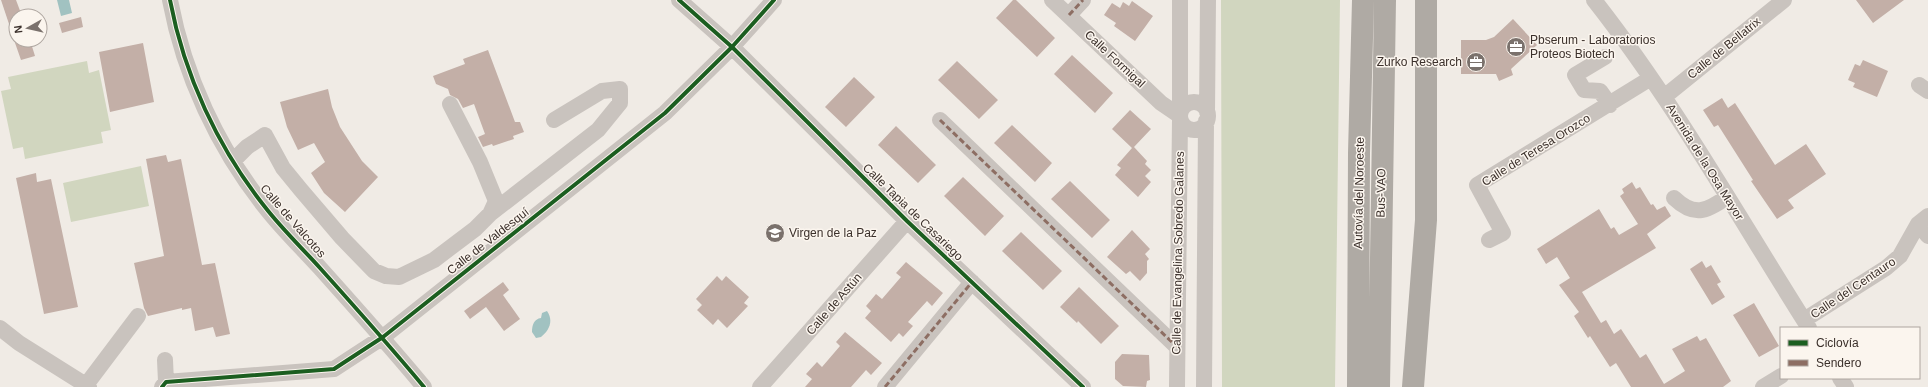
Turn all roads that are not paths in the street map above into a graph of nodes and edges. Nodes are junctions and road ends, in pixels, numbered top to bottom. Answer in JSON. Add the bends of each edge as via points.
{"nodes":[{"id":1,"x":170,"y":0,"type":"edge"},
{"id":2,"x":679,"y":0,"type":"edge"},
{"id":3,"x":774,"y":0,"type":"edge"},
{"id":4,"x":1052,"y":0,"type":"edge"},
{"id":5,"x":1083,"y":0,"type":"edge"},
{"id":6,"x":1180,"y":0,"type":"edge"},
{"id":7,"x":1208,"y":0,"type":"edge"},
{"id":8,"x":1363,"y":0,"type":"edge"},
{"id":9,"x":1385,"y":0,"type":"edge"},
{"id":10,"x":1396,"y":0,"type":"edge"},
{"id":11,"x":1414,"y":0,"type":"edge"},
{"id":12,"x":1426,"y":0,"type":"edge"},
{"id":13,"x":1594,"y":0,"type":"edge"},
{"id":14,"x":1784,"y":0,"type":"edge"},
{"id":15,"x":1069,"y":16,"type":"junction"},
{"id":16,"x":732,"y":47,"type":"junction"},
{"id":17,"x":1605,"y":57,"type":"dead end"},
{"id":18,"x":1651,"y":78,"type":"junction"},
{"id":19,"x":1664,"y":97,"type":"junction"},
{"id":20,"x":450,"y":104,"type":"dead end"},
{"id":21,"x":1610,"y":105,"type":"junction"},
{"id":22,"x":1180,"y":115,"type":"junction"},
{"id":23,"x":1207,"y":116,"type":"junction"},
{"id":24,"x":554,"y":120,"type":"dead end"},
{"id":25,"x":940,"y":120,"type":"dead end"},
{"id":26,"x":233,"y":161,"type":"junction"},
{"id":27,"x":1727,"y":197,"type":"junction"},
{"id":28,"x":1674,"y":198,"type":"dead end"},
{"id":29,"x":1358,"y":213,"type":"junction"},
{"id":30,"x":490,"y":214,"type":"junction"},
{"id":31,"x":907,"y":221,"type":"junction"},
{"id":32,"x":1925,"y":225,"type":"edge"},
{"id":33,"x":1489,"y":240,"type":"dead end"},
{"id":34,"x":972,"y":282,"type":"junction"},
{"id":35,"x":138,"y":316,"type":"dead end"},
{"id":36,"x":1806,"y":324,"type":"edge"},
{"id":37,"x":0,"y":328,"type":"edge"},
{"id":38,"x":383,"y":337,"type":"junction"},
{"id":39,"x":1177,"y":347,"type":"junction"},
{"id":40,"x":165,"y":360,"type":"dead end"},
{"id":41,"x":1780,"y":377,"type":"edge"},
{"id":42,"x":164,"y":385,"type":"edge"},
{"id":43,"x":87,"y":386,"type":"edge"},
{"id":44,"x":424,"y":387,"type":"edge"},
{"id":45,"x":760,"y":387,"type":"edge"},
{"id":46,"x":884,"y":387,"type":"edge"},
{"id":47,"x":1083,"y":387,"type":"edge"},
{"id":48,"x":1177,"y":387,"type":"edge"},
{"id":49,"x":1204,"y":387,"type":"edge"},
{"id":50,"x":1346,"y":387,"type":"edge"},
{"id":51,"x":1358,"y":387,"type":"edge"},
{"id":52,"x":1379,"y":387,"type":"edge"},
{"id":53,"x":1394,"y":387,"type":"edge"},
{"id":54,"x":1412,"y":387,"type":"edge"},
{"id":55,"x":1763,"y":387,"type":"edge"}],
"edges":[{"from":1,"to":26,"type":"street","name":"Calle de Valcotos","via":[[198,96]]},
{"from":2,"to":16,"type":"street","name":"Calle Tapia de Casariego"},
{"from":3,"to":16,"type":"street","name":"Calle de Valdesquí"},
{"from":4,"to":15,"type":"street","name":"Calle Formigal"},
{"from":5,"to":15,"type":"street"},
{"from":6,"to":22,"type":"street","name":"Calle de Evangelina Sobredo Galanes"},
{"from":7,"to":23,"type":"street"},
{"from":8,"to":29,"type":"highway","name":"Autovía del Noroeste"},
{"from":9,"to":52,"type":"highway","name":"Bus-VAO"},
{"from":10,"to":53,"type":"highway"},
{"from":11,"to":54,"type":"highway"},
{"from":12,"to":54,"type":"highway","via":[[1426,220]]},
{"from":13,"to":18,"type":"street","name":"Avenida de la Osa Mayor"},
{"from":14,"to":19,"type":"street","name":"Calle de Bellatrix"},
{"from":15,"to":22,"type":"street","name":"Calle Formigal","via":[[1161,103]]},
{"from":16,"to":31,"type":"street","name":"Calle Tapia de Casariego"},
{"from":16,"to":38,"type":"street","name":"Calle de Valdesquí","via":[[665,113]]},
{"from":17,"to":21,"type":"street","via":[[1575,75],[1584,90],[1600,91]]},
{"from":18,"to":19,"type":"street","name":"Avenida de la Osa Mayor"},
{"from":18,"to":21,"type":"street","name":"Calle de Teresa Orozco"},
{"from":19,"to":27,"type":"street","name":"Avenida de la Osa Mayor"},
{"from":20,"to":30,"type":"street","via":[[480,162],[496,201]]},
{"from":21,"to":33,"type":"street","name":"Calle de Teresa Orozco","via":[[1477,185],[1503,233]]},
{"from":22,"to":23,"type":"street","via":[[1186,104],[1194,102],[1202,104]]},
{"from":22,"to":23,"type":"street","via":[[1185,126],[1193,130],[1201,128]]},
{"from":22,"to":39,"type":"street","name":"Calle de Evangelina Sobredo Galanes"},
{"from":23,"to":49,"type":"street"},
{"from":24,"to":30,"type":"street","via":[[602,91],[620,90],[620,103],[598,130]]},
{"from":25,"to":39,"type":"street"},
{"from":26,"to":30,"type":"street","via":[[247,147],[265,135],[283,168],[342,238],[374,271],[386,276],[400,277],[434,260],[475,229]]},
{"from":26,"to":38,"type":"street","name":"Calle de Valcotos","via":[[265,208]]},
{"from":27,"to":28,"type":"street","via":[[1713,207],[1699,211],[1683,206]]},
{"from":27,"to":36,"type":"street","name":"Avenida de la Osa Mayor"},
{"from":29,"to":50,"type":"highway","via":[[1348,269]]},
{"from":29,"to":51,"type":"highway","name":"Autovía del Noroeste"},
{"from":31,"to":34,"type":"street","name":"Calle Tapia de Casariego"},
{"from":31,"to":45,"type":"street","name":"Calle de Astún"},
{"from":32,"to":36,"type":"street","name":"Calle del Centauro","via":[[1900,256],[1886,268]]},
{"from":34,"to":46,"type":"street"},
{"from":34,"to":47,"type":"street","name":"Calle Tapia de Casariego"},
{"from":35,"to":43,"type":"street"},
{"from":37,"to":43,"type":"street"},
{"from":38,"to":42,"type":"street","name":"Calle de Valdesquí","via":[[334,369]]},
{"from":38,"to":44,"type":"street","name":"Calle de Valcotos"},
{"from":39,"to":48,"type":"street","name":"Calle de Evangelina Sobredo Galanes"},
{"from":40,"to":42,"type":"street"},
{"from":41,"to":55,"type":"street"}]}
